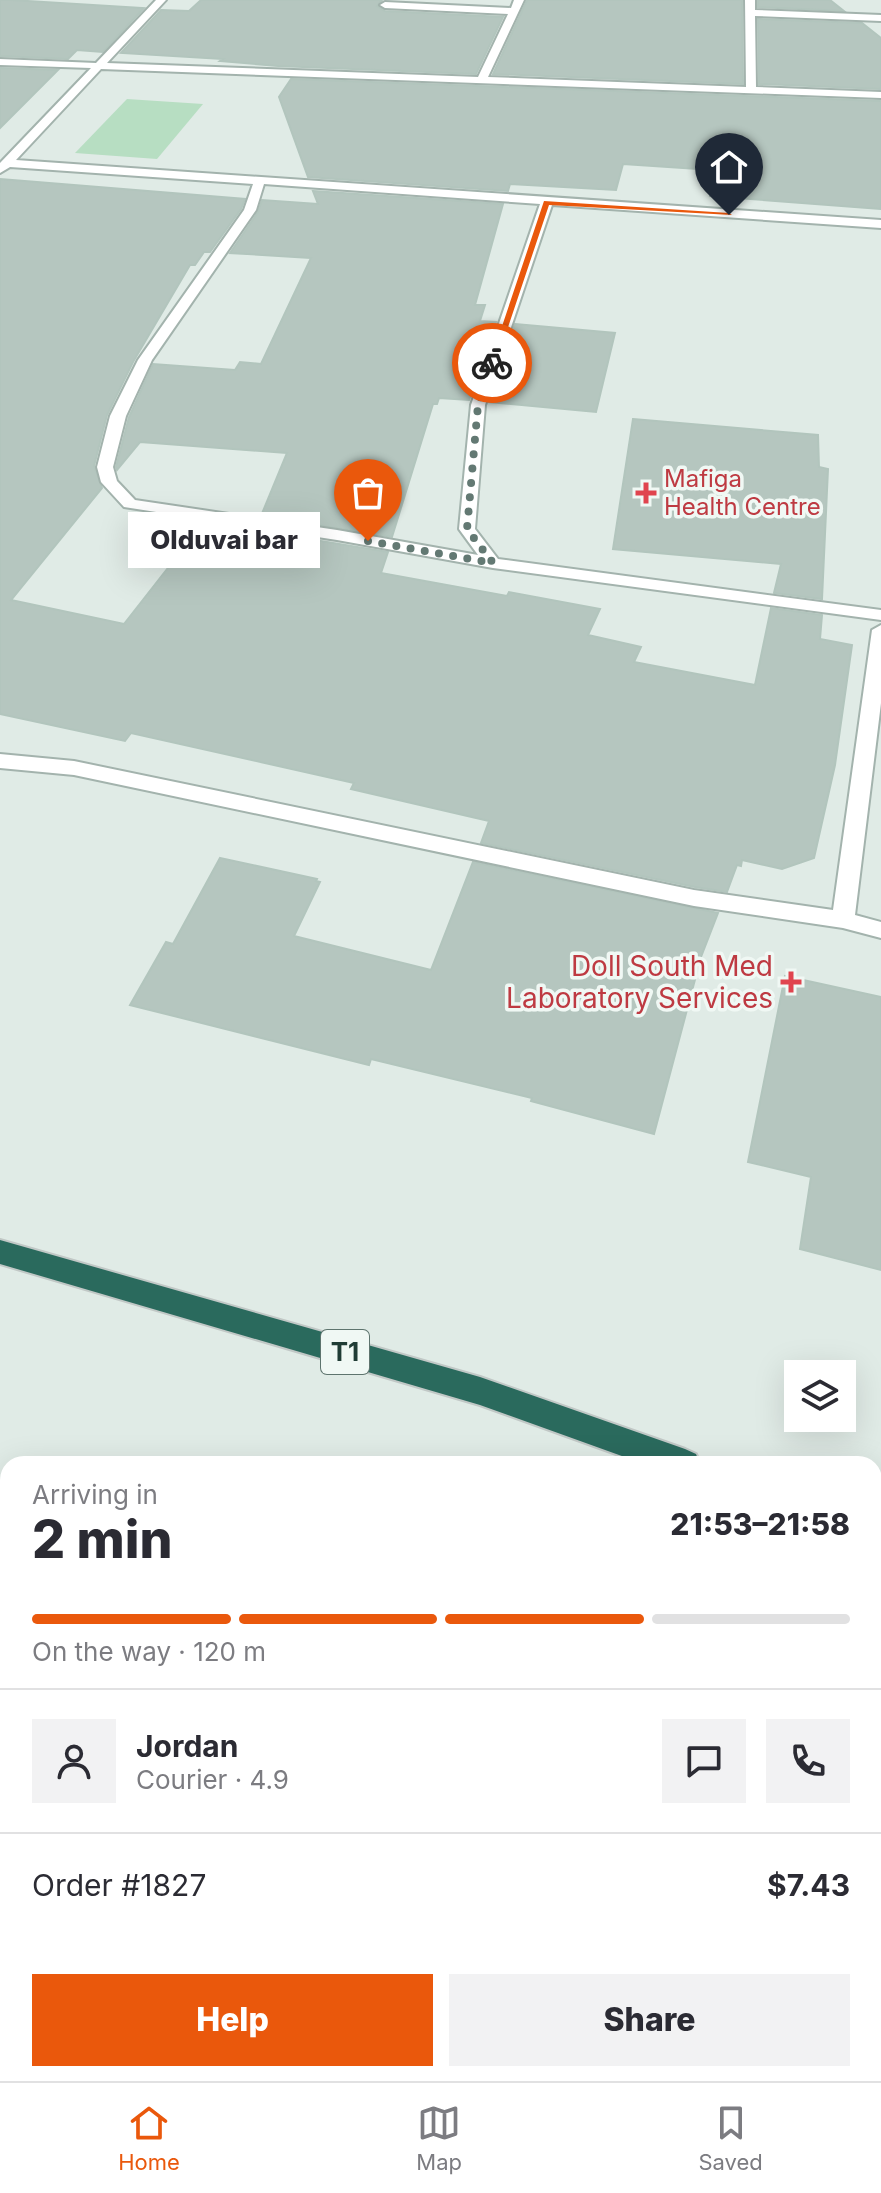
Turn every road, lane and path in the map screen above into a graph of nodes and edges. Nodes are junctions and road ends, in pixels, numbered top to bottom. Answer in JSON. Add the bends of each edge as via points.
{"nodes":[{"id":1,"x":161,"y":0,"type":"edge"},
{"id":2,"x":519,"y":0,"type":"edge"},
{"id":3,"x":750,"y":0,"type":"edge"},
{"id":4,"x":385,"y":5,"type":"dead end"},
{"id":5,"x":514,"y":11,"type":"junction"},
{"id":6,"x":751,"y":13,"type":"junction"},
{"id":7,"x":881,"y":18,"type":"edge"},
{"id":8,"x":0,"y":62,"type":"edge"},
{"id":9,"x":99,"y":65,"type":"junction"},
{"id":10,"x":481,"y":82,"type":"junction"},
{"id":11,"x":751,"y":92,"type":"junction"},
{"id":12,"x":881,"y":95,"type":"edge"},
{"id":13,"x":4,"y":167,"type":"edge"},
{"id":14,"x":260,"y":179,"type":"junction"},
{"id":15,"x":546,"y":203,"type":"junction"},
{"id":16,"x":881,"y":224,"type":"edge"},
{"id":17,"x":493,"y":563,"type":"junction"},
{"id":18,"x":881,"y":615,"type":"edge"},
{"id":19,"x":881,"y":630,"type":"edge"},
{"id":20,"x":0,"y":761,"type":"edge"},
{"id":21,"x":843,"y":920,"type":"junction"},
{"id":22,"x":881,"y":930,"type":"edge"},
{"id":23,"x":0,"y":1252,"type":"edge"},
{"id":24,"x":663,"y":1456,"type":"edge"}],
"edges":[{"from":1,"to":9,"type":"street"},
{"from":2,"to":5,"type":"street"},
{"from":3,"to":6,"type":"street"},
{"from":4,"to":5,"type":"street"},
{"from":5,"to":10,"type":"street"},
{"from":6,"to":7,"type":"street"},
{"from":6,"to":11,"type":"street"},
{"from":8,"to":9,"type":"street"},
{"from":9,"to":10,"type":"street"},
{"from":9,"to":13,"type":"street"},
{"from":10,"to":11,"type":"street"},
{"from":11,"to":12,"type":"street"},
{"from":13,"to":14,"type":"street"},
{"from":14,"to":15,"type":"street"},
{"from":14,"to":17,"type":"street","via":[[250,210],[145,360],[118,416],[105,467],[109,482],[130,504]]},
{"from":15,"to":16,"type":"street"},
{"from":15,"to":17,"type":"street","via":[[478,405],[467,529]]},
{"from":17,"to":18,"type":"street"},
{"from":19,"to":21,"type":"street"},
{"from":20,"to":21,"type":"street","via":[[74,768],[694,898]]},
{"from":21,"to":22,"type":"street"},
{"from":23,"to":24,"type":"highway","number":"T1","via":[[480,1391]]}]}
